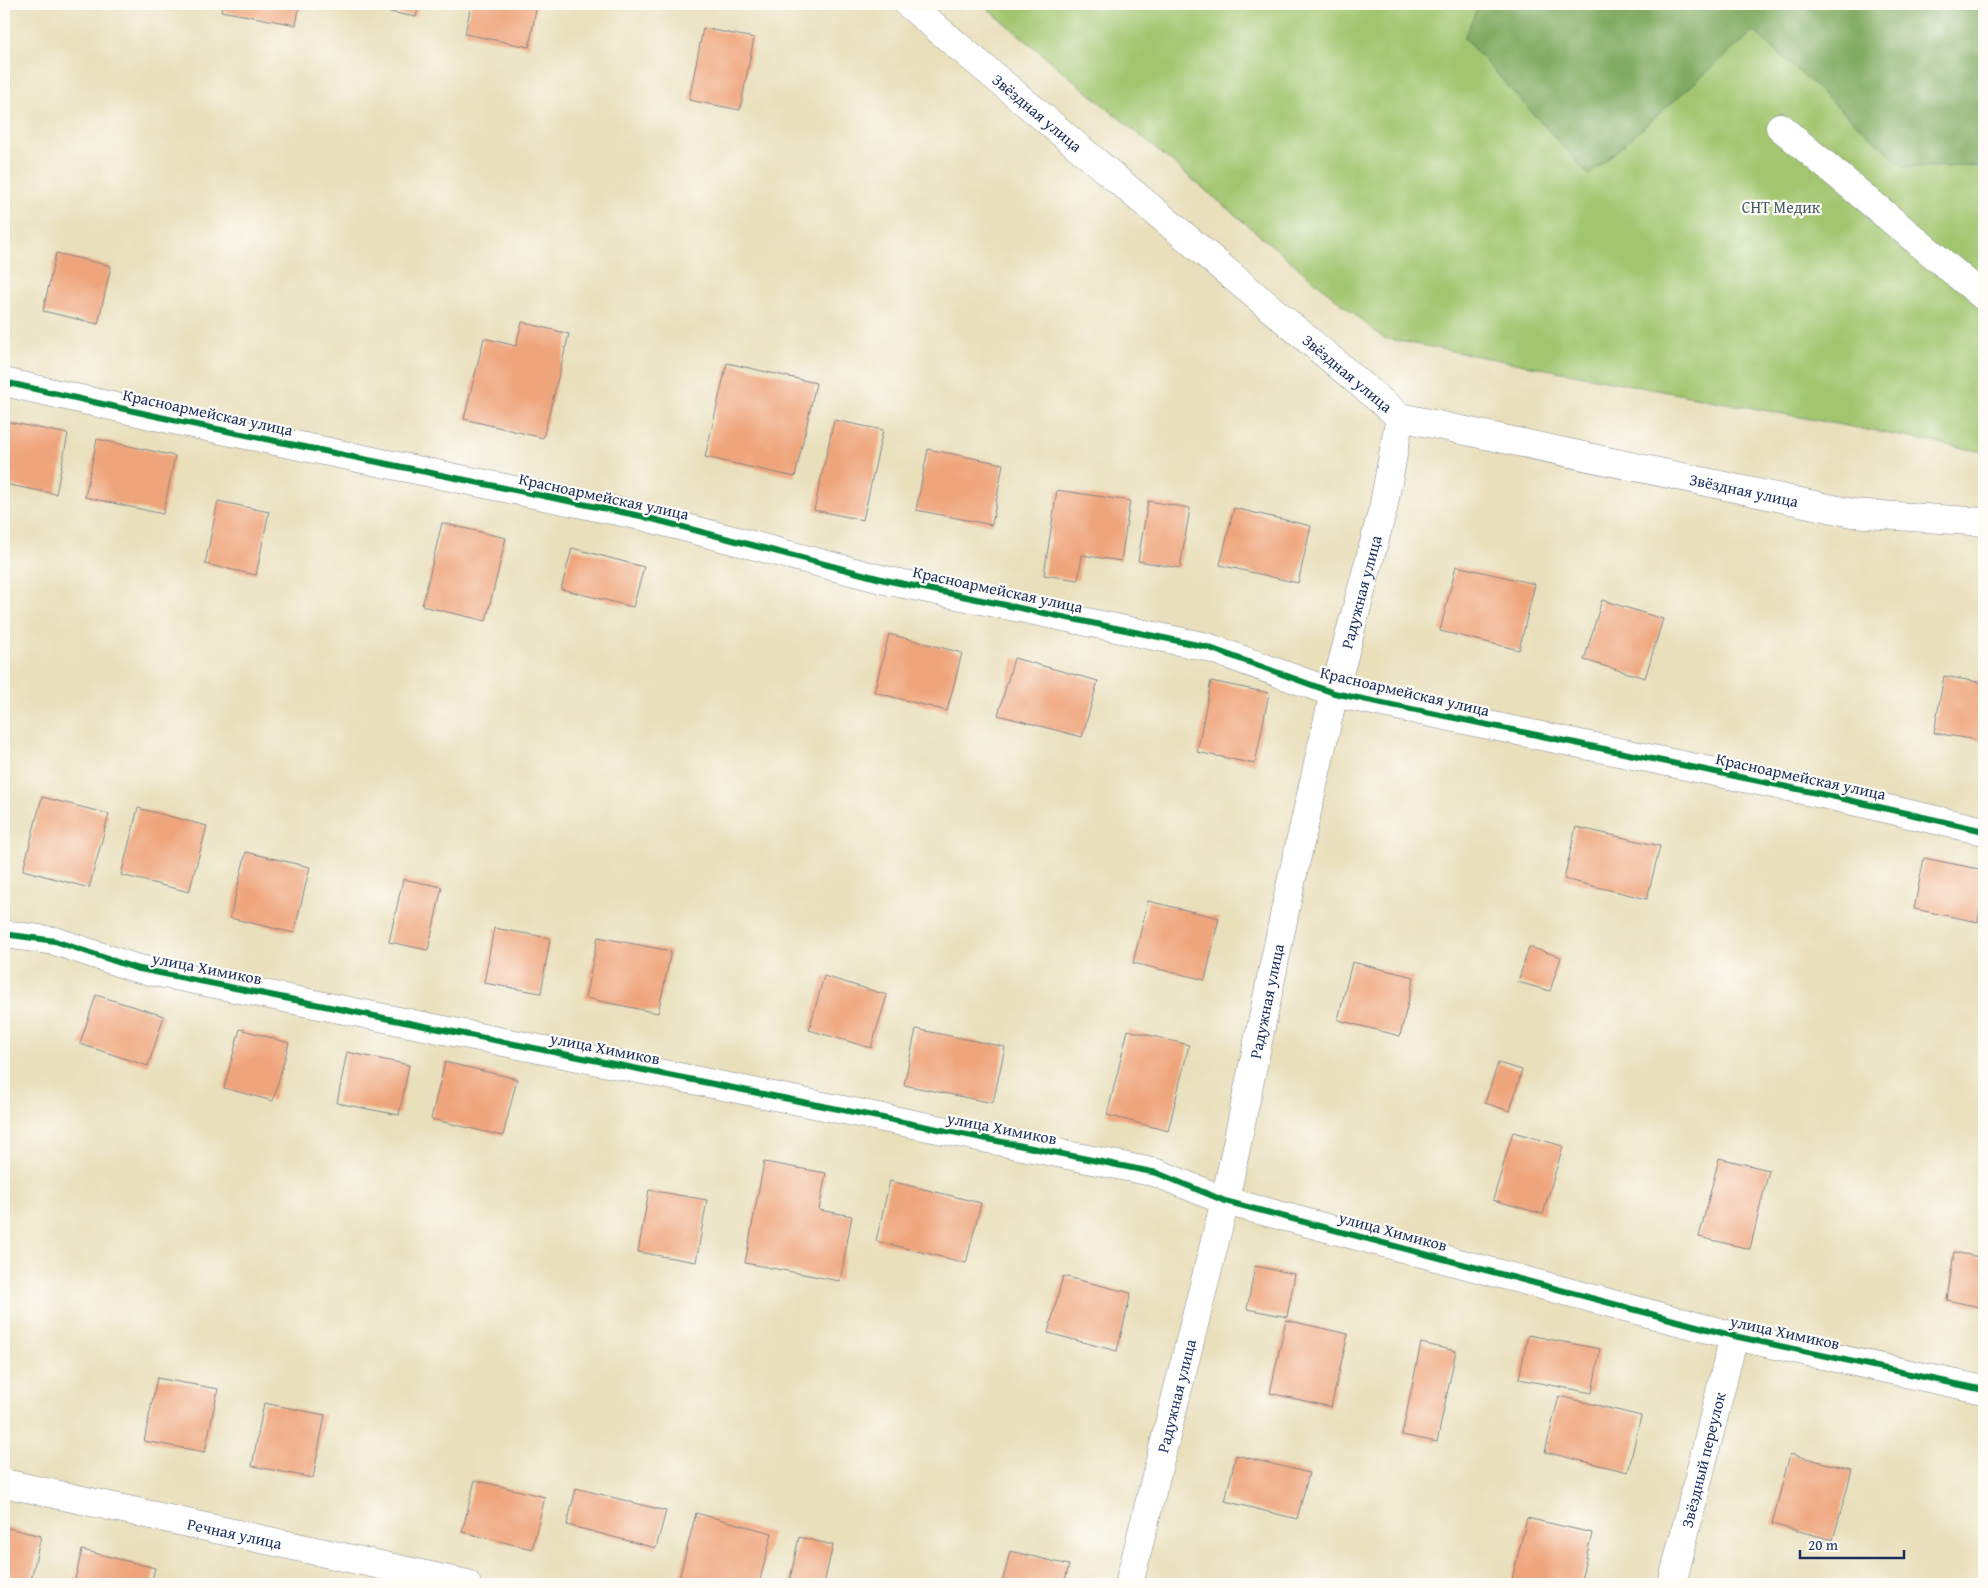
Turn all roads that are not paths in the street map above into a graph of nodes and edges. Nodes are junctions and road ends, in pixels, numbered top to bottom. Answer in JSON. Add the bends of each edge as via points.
{"nodes":[{"id":1,"x":908,"y":4,"type":"edge"},
{"id":2,"x":1780,"y":127,"type":"dead end"},
{"id":3,"x":1984,"y":297,"type":"edge"},
{"id":4,"x":4,"y":382,"type":"edge"},
{"id":5,"x":1400,"y":416,"type":"junction"},
{"id":6,"x":1984,"y":522,"type":"edge"},
{"id":7,"x":1334,"y":693,"type":"junction"},
{"id":8,"x":1984,"y":831,"type":"edge"},
{"id":9,"x":4,"y":934,"type":"edge"},
{"id":10,"x":1225,"y":1200,"type":"junction"},
{"id":11,"x":1734,"y":1336,"type":"junction"},
{"id":12,"x":1984,"y":1390,"type":"edge"},
{"id":13,"x":4,"y":1483,"type":"edge"},
{"id":14,"x":467,"y":1584,"type":"edge"},
{"id":15,"x":1129,"y":1584,"type":"edge"},
{"id":16,"x":1672,"y":1584,"type":"edge"}],
"edges":[{"from":1,"to":5,"type":"street","name":"Звёздная улица"},
{"from":2,"to":3,"type":"street"},
{"from":4,"to":7,"type":"street","name":"Красноармейская улица","via":[[641,516],[885,580],[1206,647]]},
{"from":5,"to":6,"type":"street","name":"Звёздная улица","via":[[1852,513]]},
{"from":5,"to":7,"type":"street","name":"Радужная улица","via":[[1383,509]]},
{"from":7,"to":8,"type":"street","name":"Красноармейская улица"},
{"from":7,"to":10,"type":"street","name":"Радужная улица"},
{"from":9,"to":10,"type":"street","name":"улица Химиков","via":[[55,941],[135,968],[1157,1173]]},
{"from":10,"to":11,"type":"street","name":"улица Химиков"},
{"from":10,"to":15,"type":"street","name":"Радужная улица"},
{"from":11,"to":12,"type":"street","name":"улица Химиков"},
{"from":11,"to":16,"type":"street","name":"Звёздный переулок"},
{"from":13,"to":14,"type":"street","name":"Речная улица"}]}
